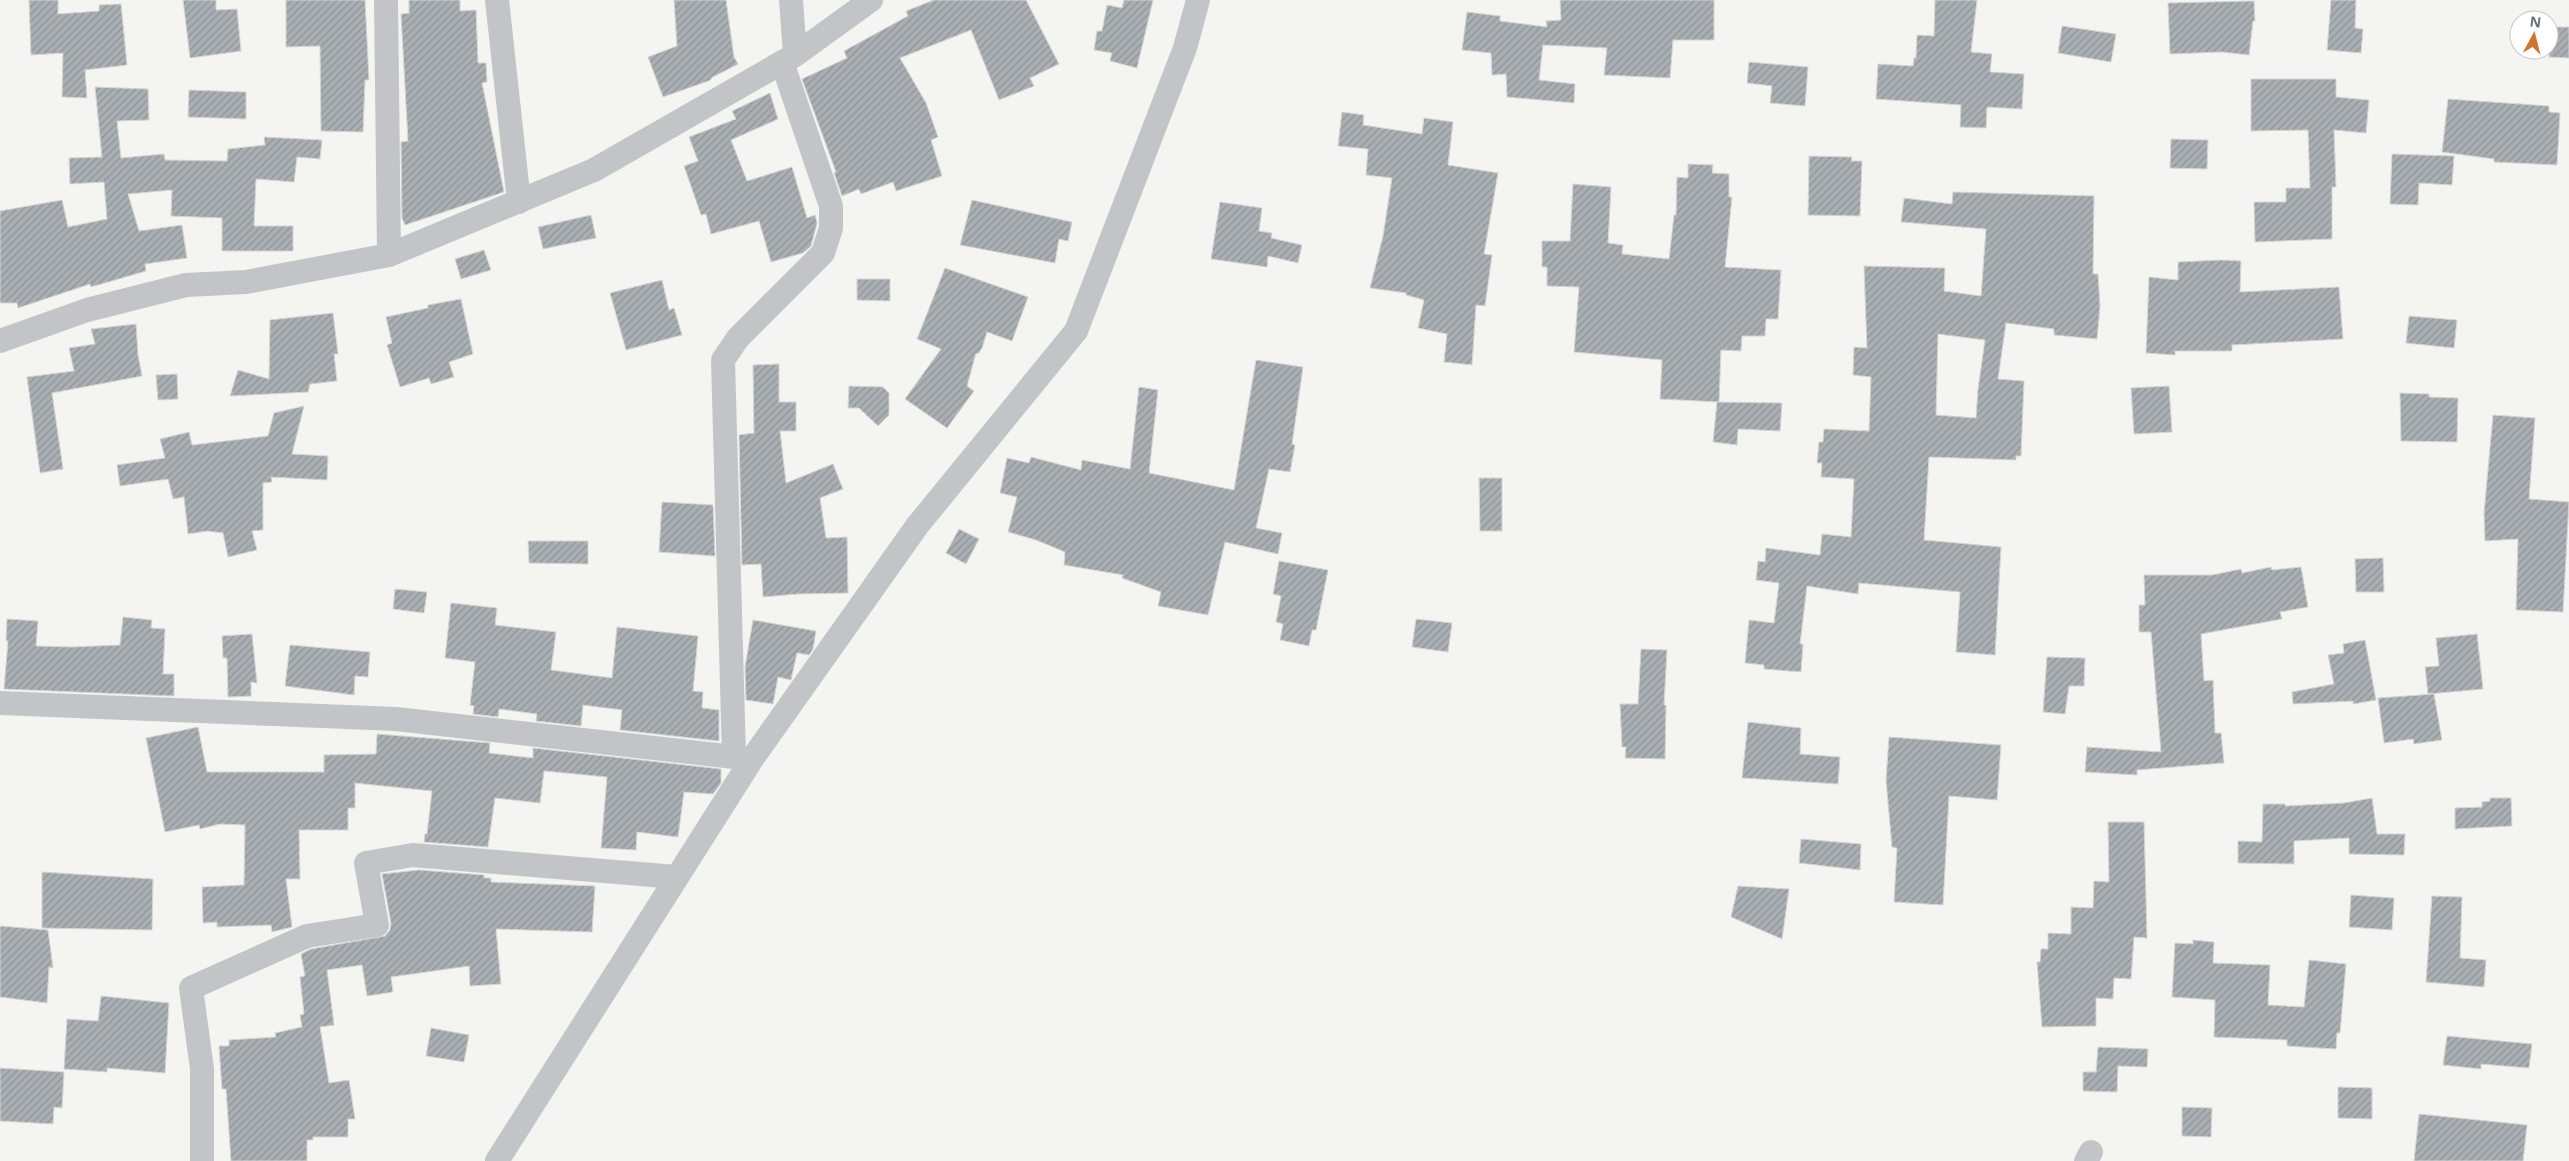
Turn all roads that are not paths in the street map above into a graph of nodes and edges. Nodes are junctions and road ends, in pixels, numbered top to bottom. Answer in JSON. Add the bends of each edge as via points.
{"nodes":[{"id":1,"x":386,"y":0,"type":"edge"},
{"id":2,"x":497,"y":0,"type":"edge"},
{"id":3,"x":791,"y":0,"type":"edge"},
{"id":4,"x":871,"y":0,"type":"edge"},
{"id":5,"x":1198,"y":0,"type":"edge"},
{"id":6,"x":789,"y":59,"type":"junction"},
{"id":7,"x":519,"y":202,"type":"junction"},
{"id":8,"x":390,"y":255,"type":"junction"},
{"id":9,"x":0,"y":341,"type":"edge"},
{"id":10,"x":0,"y":703,"type":"edge"},
{"id":11,"x":743,"y":758,"type":"junction"},
{"id":12,"x":676,"y":877,"type":"junction"},
{"id":13,"x":202,"y":1161,"type":"edge"},
{"id":14,"x":497,"y":1161,"type":"edge"}],
"edges":[{"from":1,"to":8,"type":"street"},
{"from":2,"to":7,"type":"street"},
{"from":3,"to":6,"type":"street"},
{"from":4,"to":6,"type":"street"},
{"from":5,"to":11,"type":"street","via":[[1185,48],[1076,331],[917,526]]},
{"from":6,"to":7,"type":"street","via":[[594,170]]},
{"from":6,"to":11,"type":"street","via":[[831,206],[832,228],[823,253],[738,338],[722,360]]},
{"from":7,"to":8,"type":"street"},
{"from":8,"to":9,"type":"street","via":[[246,282],[186,285],[87,310]]},
{"from":10,"to":11,"type":"street","via":[[396,719]]},
{"from":11,"to":12,"type":"street"},
{"from":12,"to":13,"type":"street","via":[[413,855],[366,863],[377,925],[307,936],[191,988],[202,1069]]},
{"from":12,"to":14,"type":"street"}]}
